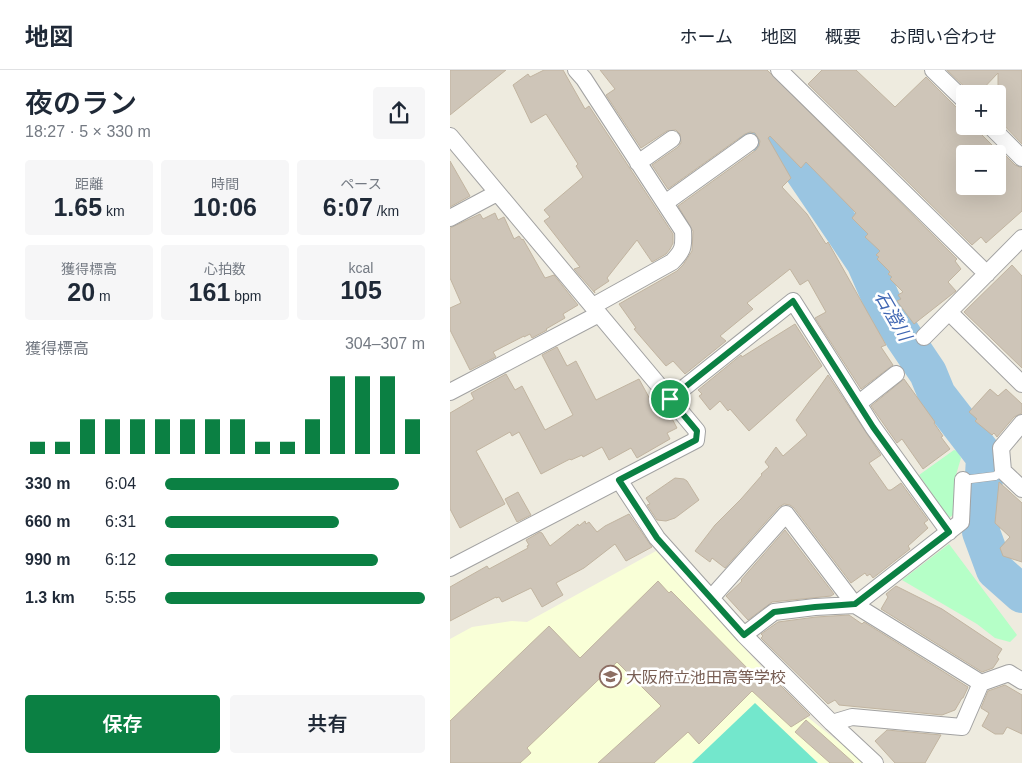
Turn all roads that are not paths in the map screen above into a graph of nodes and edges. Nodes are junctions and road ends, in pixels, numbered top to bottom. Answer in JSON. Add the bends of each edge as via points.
{"nodes":[{"id":1,"x":576,"y":70,"type":"edge"},
{"id":2,"x":934,"y":70,"type":"edge"},
{"id":3,"x":786,"y":72,"type":"edge"},
{"id":4,"x":956,"y":92,"type":"edge"},
{"id":5,"x":999,"y":135,"type":"edge"},
{"id":6,"x":450,"y":136,"type":"edge"},
{"id":7,"x":672,"y":139,"type":"dead end"},
{"id":8,"x":750,"y":142,"type":"dead end"},
{"id":9,"x":1022,"y":158,"type":"edge"},
{"id":10,"x":638,"y":163,"type":"junction"},
{"id":11,"x":498,"y":193,"type":"junction"},
{"id":12,"x":665,"y":203,"type":"junction"},
{"id":13,"x":450,"y":218,"type":"edge"},
{"id":14,"x":1022,"y":238,"type":"edge"},
{"id":15,"x":987,"y":274,"type":"junction"},
{"id":16,"x":596,"y":310,"type":"junction"},
{"id":17,"x":949,"y":312,"type":"junction"},
{"id":18,"x":924,"y":337,"type":"dead end"},
{"id":19,"x":896,"y":374,"type":"dead end"},
{"id":20,"x":1022,"y":384,"type":"edge"},
{"id":21,"x":450,"y":392,"type":"edge"},
{"id":22,"x":670,"y":399,"type":"junction"},
{"id":23,"x":858,"y":403,"type":"junction"},
{"id":24,"x":1022,"y":423,"type":"edge"},
{"id":25,"x":999,"y":474,"type":"junction"},
{"id":26,"x":967,"y":479,"type":"joint"},
{"id":27,"x":619,"y":480,"type":"junction"},
{"id":28,"x":1022,"y":489,"type":"edge"},
{"id":29,"x":949,"y":532,"type":"junction"},
{"id":30,"x":450,"y":568,"type":"edge"},
{"id":31,"x":712,"y":597,"type":"junction"},
{"id":32,"x":855,"y":604,"type":"junction"},
{"id":33,"x":744,"y":635,"type":"junction"},
{"id":34,"x":1022,"y":681,"type":"edge"},
{"id":35,"x":981,"y":683,"type":"junction"},
{"id":36,"x":832,"y":723,"type":"junction"},
{"id":37,"x":875,"y":763,"type":"edge"}],
"edges":[{"from":1,"to":10,"type":"street"},
{"from":2,"to":4,"type":"street"},
{"from":3,"to":15,"type":"street"},
{"from":5,"to":9,"type":"street"},
{"from":6,"to":11,"type":"street"},
{"from":7,"to":10,"type":"street"},
{"from":8,"to":12,"type":"street"},
{"from":10,"to":12,"type":"street"},
{"from":11,"to":13,"type":"street"},
{"from":11,"to":16,"type":"street"},
{"from":12,"to":16,"type":"street","via":[[683,231],[682,252],[672,262]]},
{"from":14,"to":15,"type":"street"},
{"from":15,"to":17,"type":"street"},
{"from":16,"to":21,"type":"street"},
{"from":16,"to":22,"type":"street"},
{"from":17,"to":18,"type":"street"},
{"from":17,"to":20,"type":"street"},
{"from":19,"to":23,"type":"street"},
{"from":22,"to":23,"type":"street","via":[[793,301]]},
{"from":22,"to":27,"type":"street","via":[[697,431],[696,440]]},
{"from":23,"to":29,"type":"street"},
{"from":24,"to":25,"type":"street","via":[[1001,448]]},
{"from":25,"to":26,"type":"lane"},
{"from":25,"to":28,"type":"street"},
{"from":26,"to":29,"type":"street","via":[[961,522]]},
{"from":27,"to":30,"type":"street"},
{"from":27,"to":31,"type":"street","via":[[657,538]]},
{"from":29,"to":32,"type":"street"},
{"from":31,"to":32,"type":"street","via":[[786,514]]},
{"from":31,"to":33,"type":"street"},
{"from":32,"to":33,"type":"street","via":[[774,612]]},
{"from":32,"to":35,"type":"street"},
{"from":33,"to":36,"type":"street"},
{"from":34,"to":35,"type":"street","via":[[1009,673]]},
{"from":35,"to":36,"type":"street","via":[[962,728],[852,717]]},
{"from":36,"to":37,"type":"street"}]}
